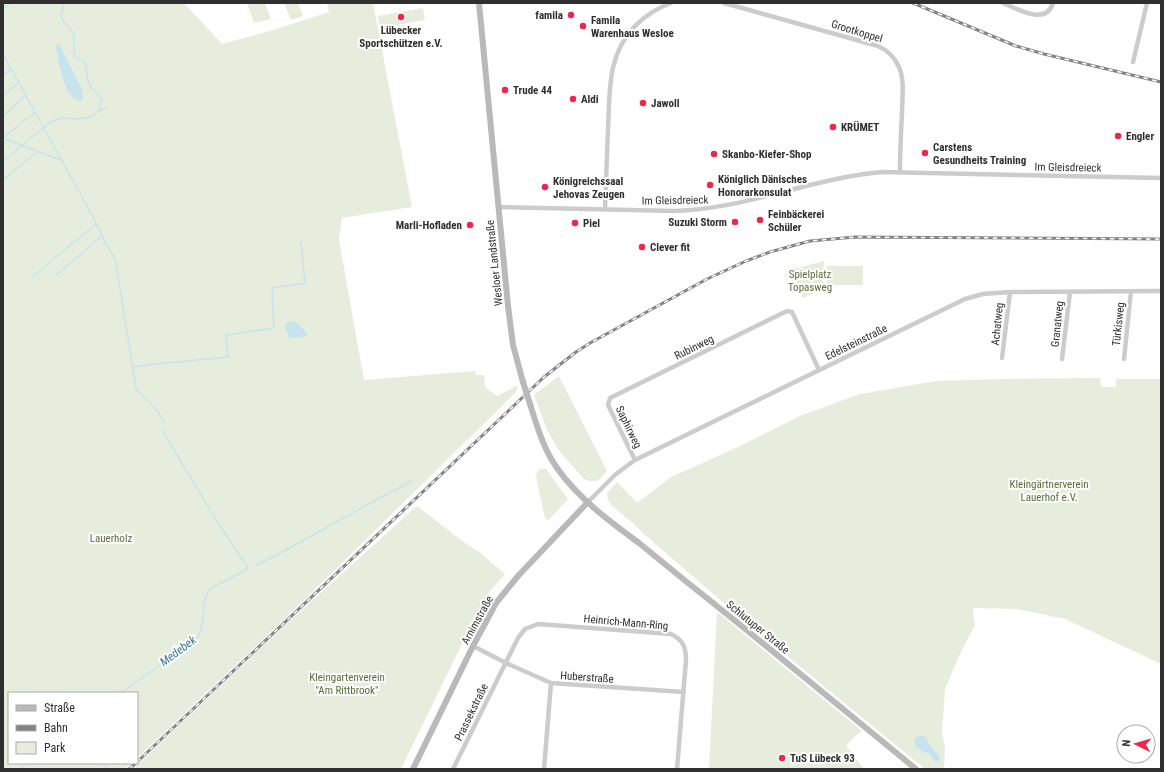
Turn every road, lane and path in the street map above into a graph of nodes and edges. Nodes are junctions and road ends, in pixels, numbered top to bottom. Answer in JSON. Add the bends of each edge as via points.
{"nodes":[{"id":1,"x":479,"y":3,"type":"edge"},
{"id":2,"x":671,"y":3,"type":"edge"},
{"id":3,"x":724,"y":3,"type":"edge"},
{"id":4,"x":1003,"y":3,"type":"edge"},
{"id":5,"x":1053,"y":3,"type":"edge"},
{"id":6,"x":1147,"y":3,"type":"edge"},
{"id":7,"x":1133,"y":62,"type":"dead end"},
{"id":8,"x":900,"y":171,"type":"junction"},
{"id":9,"x":1161,"y":178,"type":"edge"},
{"id":10,"x":498,"y":207,"type":"junction"},
{"id":11,"x":605,"y":208,"type":"junction"},
{"id":12,"x":1131,"y":291,"type":"junction"},
{"id":13,"x":1161,"y":291,"type":"edge"},
{"id":14,"x":1010,"y":292,"type":"junction"},
{"id":15,"x":1070,"y":292,"type":"junction"},
{"id":16,"x":1002,"y":358,"type":"dead end"},
{"id":17,"x":1062,"y":359,"type":"dead end"},
{"id":18,"x":1124,"y":359,"type":"dead end"},
{"id":19,"x":819,"y":370,"type":"junction"},
{"id":20,"x":608,"y":401,"type":"joint"},
{"id":21,"x":635,"y":460,"type":"junction"},
{"id":22,"x":588,"y":502,"type":"junction"},
{"id":23,"x":473,"y":646,"type":"junction"},
{"id":24,"x":506,"y":663,"type":"junction"},
{"id":25,"x":550,"y":683,"type":"junction"},
{"id":26,"x":684,"y":692,"type":"junction"},
{"id":27,"x":413,"y":769,"type":"edge"},
{"id":28,"x":453,"y":769,"type":"edge"},
{"id":29,"x":544,"y":769,"type":"edge"},
{"id":30,"x":677,"y":769,"type":"edge"},
{"id":31,"x":916,"y":769,"type":"edge"}],
"edges":[{"from":1,"to":10,"type":"main road","name":"Wesloer Landstraße"},
{"from":2,"to":11,"type":"street","via":[[643,18],[626,35],[616,55],[610,89]]},
{"from":3,"to":8,"type":"street","name":"Grootkoppel","via":[[878,46],[889,53],[897,63],[902,77]]},
{"from":4,"to":5,"type":"street","via":[[1040,15],[1048,12]]},
{"from":6,"to":7,"type":"street"},
{"from":8,"to":9,"type":"street","name":"Im Gleisdreieck"},
{"from":8,"to":11,"type":"street","name":"Im Gleisdreieck","via":[[843,177],[712,208],[675,211]]},
{"from":10,"to":11,"type":"street","name":"Im Gleisdreieck"},
{"from":10,"to":22,"type":"main road","name":"Wesloer Landstraße","bridge":true,"via":[[513,345],[536,425],[546,451],[557,468]]},
{"from":12,"to":13,"type":"street","name":"Edelsteinstraße"},
{"from":12,"to":15,"type":"street","name":"Edelsteinstraße"},
{"from":12,"to":18,"type":"street","name":"Türkisweg"},
{"from":14,"to":15,"type":"street","name":"Edelsteinstraße"},
{"from":14,"to":16,"type":"street","name":"Achatweg"},
{"from":14,"to":19,"type":"street","name":"Edelsteinstraße","via":[[983,294],[965,299]]},
{"from":15,"to":17,"type":"street","name":"Granatweg"},
{"from":19,"to":20,"type":"street","name":"Rubinweg","via":[[792,312],[787,311]]},
{"from":19,"to":21,"type":"street","name":"Edelsteinstraße"},
{"from":20,"to":21,"type":"street","name":"Saphirweg"},
{"from":21,"to":22,"type":"street","name":"Edelsteinstraße","via":[[616,474]]},
{"from":22,"to":23,"type":"main road","name":"Arnimstraße","via":[[518,576],[496,604]]},
{"from":22,"to":31,"type":"main road","name":"Schlutuper Straße"},
{"from":23,"to":24,"type":"street","name":"Huberstraße"},
{"from":23,"to":27,"type":"main road","name":"Arnimstraße"},
{"from":24,"to":25,"type":"street","name":"Huberstraße"},
{"from":24,"to":26,"type":"street","name":"Heinrich-Mann-Ring","via":[[525,629],[538,624],[671,634],[678,637],[686,652]]},
{"from":24,"to":28,"type":"street","name":"Prassekstraße"},
{"from":25,"to":26,"type":"street","name":"Huberstraße"},
{"from":25,"to":29,"type":"street"},
{"from":26,"to":30,"type":"street","name":"Heinrich-Mann-Ring"}]}
